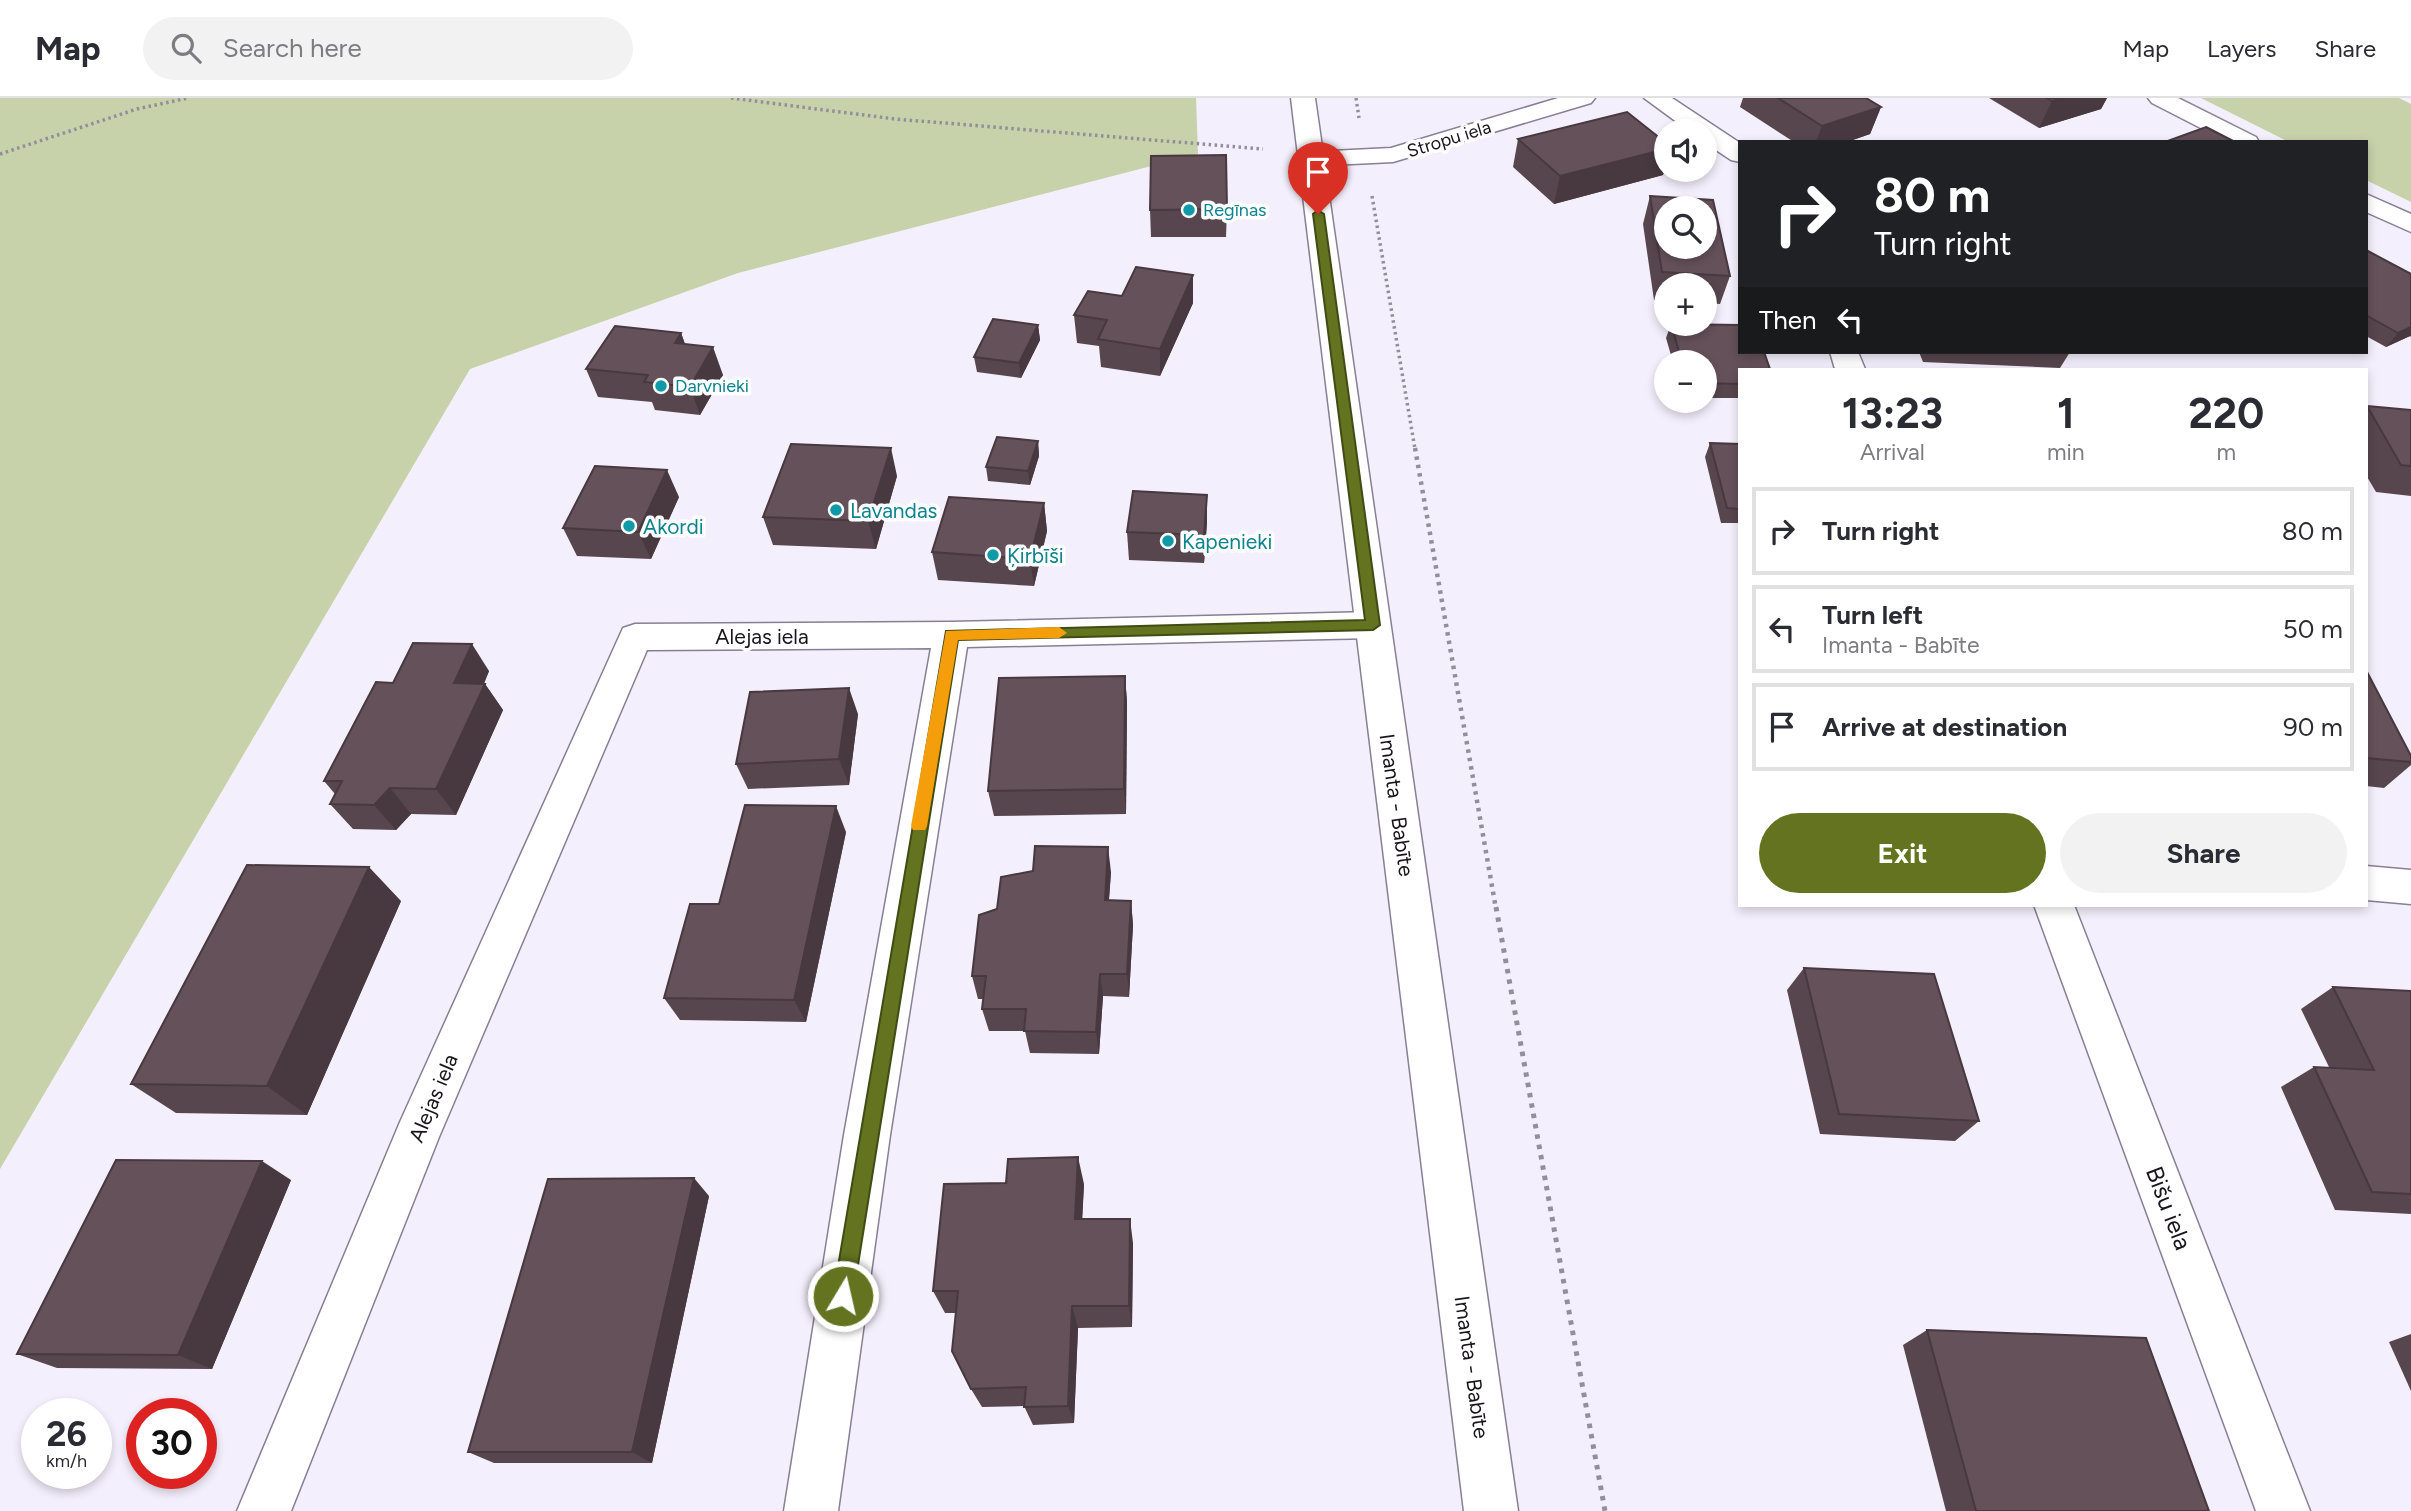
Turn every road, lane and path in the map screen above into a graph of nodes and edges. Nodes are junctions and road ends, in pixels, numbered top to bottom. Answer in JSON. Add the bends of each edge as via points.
{"nodes":[{"id":1,"x":188,"y":98,"type":"edge"},
{"id":2,"x":731,"y":98,"type":"edge"},
{"id":3,"x":1303,"y":98,"type":"edge"},
{"id":4,"x":1356,"y":98,"type":"edge"},
{"id":5,"x":1583,"y":98,"type":"edge"},
{"id":6,"x":1656,"y":98,"type":"edge"},
{"id":7,"x":2160,"y":98,"type":"edge"},
{"id":8,"x":2243,"y":140,"type":"edge"},
{"id":9,"x":0,"y":154,"type":"edge"},
{"id":10,"x":1738,"y":154,"type":"edge"},
{"id":11,"x":1366,"y":158,"type":"junction"},
{"id":12,"x":1311,"y":159,"type":"junction"},
{"id":13,"x":2368,"y":203,"type":"edge"},
{"id":14,"x":2411,"y":224,"type":"edge"},
{"id":15,"x":1373,"y":625,"type":"junction"},
{"id":16,"x":951,"y":635,"type":"junction"},
{"id":17,"x":2368,"y":883,"type":"edge"},
{"id":18,"x":2411,"y":887,"type":"edge"},
{"id":19,"x":2055,"y":907,"type":"edge"},
{"id":20,"x":264,"y":1511,"type":"edge"},
{"id":21,"x":811,"y":1511,"type":"edge"},
{"id":22,"x":1491,"y":1511,"type":"edge"},
{"id":23,"x":1605,"y":1511,"type":"edge"},
{"id":24,"x":2283,"y":1511,"type":"edge"}],
"edges":[{"from":1,"to":9,"type":"path","via":[[137,109]]},
{"from":2,"to":12,"type":"path","via":[[895,119],[1247,145]]},
{"from":3,"to":12,"type":"street","name":"Imanta - Babīte"},
{"from":4,"to":11,"type":"path"},
{"from":5,"to":11,"type":"street","name":"Stropu iela","via":[[1392,155]]},
{"from":6,"to":10,"type":"street"},
{"from":7,"to":8,"type":"street"},
{"from":11,"to":12,"type":"street","name":"Stropu iela"},
{"from":11,"to":23,"type":"path","via":[[1440,599]]},
{"from":12,"to":15,"type":"street","name":"Imanta - Babīte"},
{"from":13,"to":14,"type":"street"},
{"from":15,"to":16,"type":"street"},
{"from":15,"to":22,"type":"street","name":"Imanta - Babīte"},
{"from":16,"to":20,"type":"street","name":"Alejas iela","via":[[635,637],[416,1137]]},
{"from":16,"to":21,"type":"street","via":[[869,1122]]},
{"from":17,"to":18,"type":"street"},
{"from":19,"to":24,"type":"street","name":"Bišu iela"}]}
